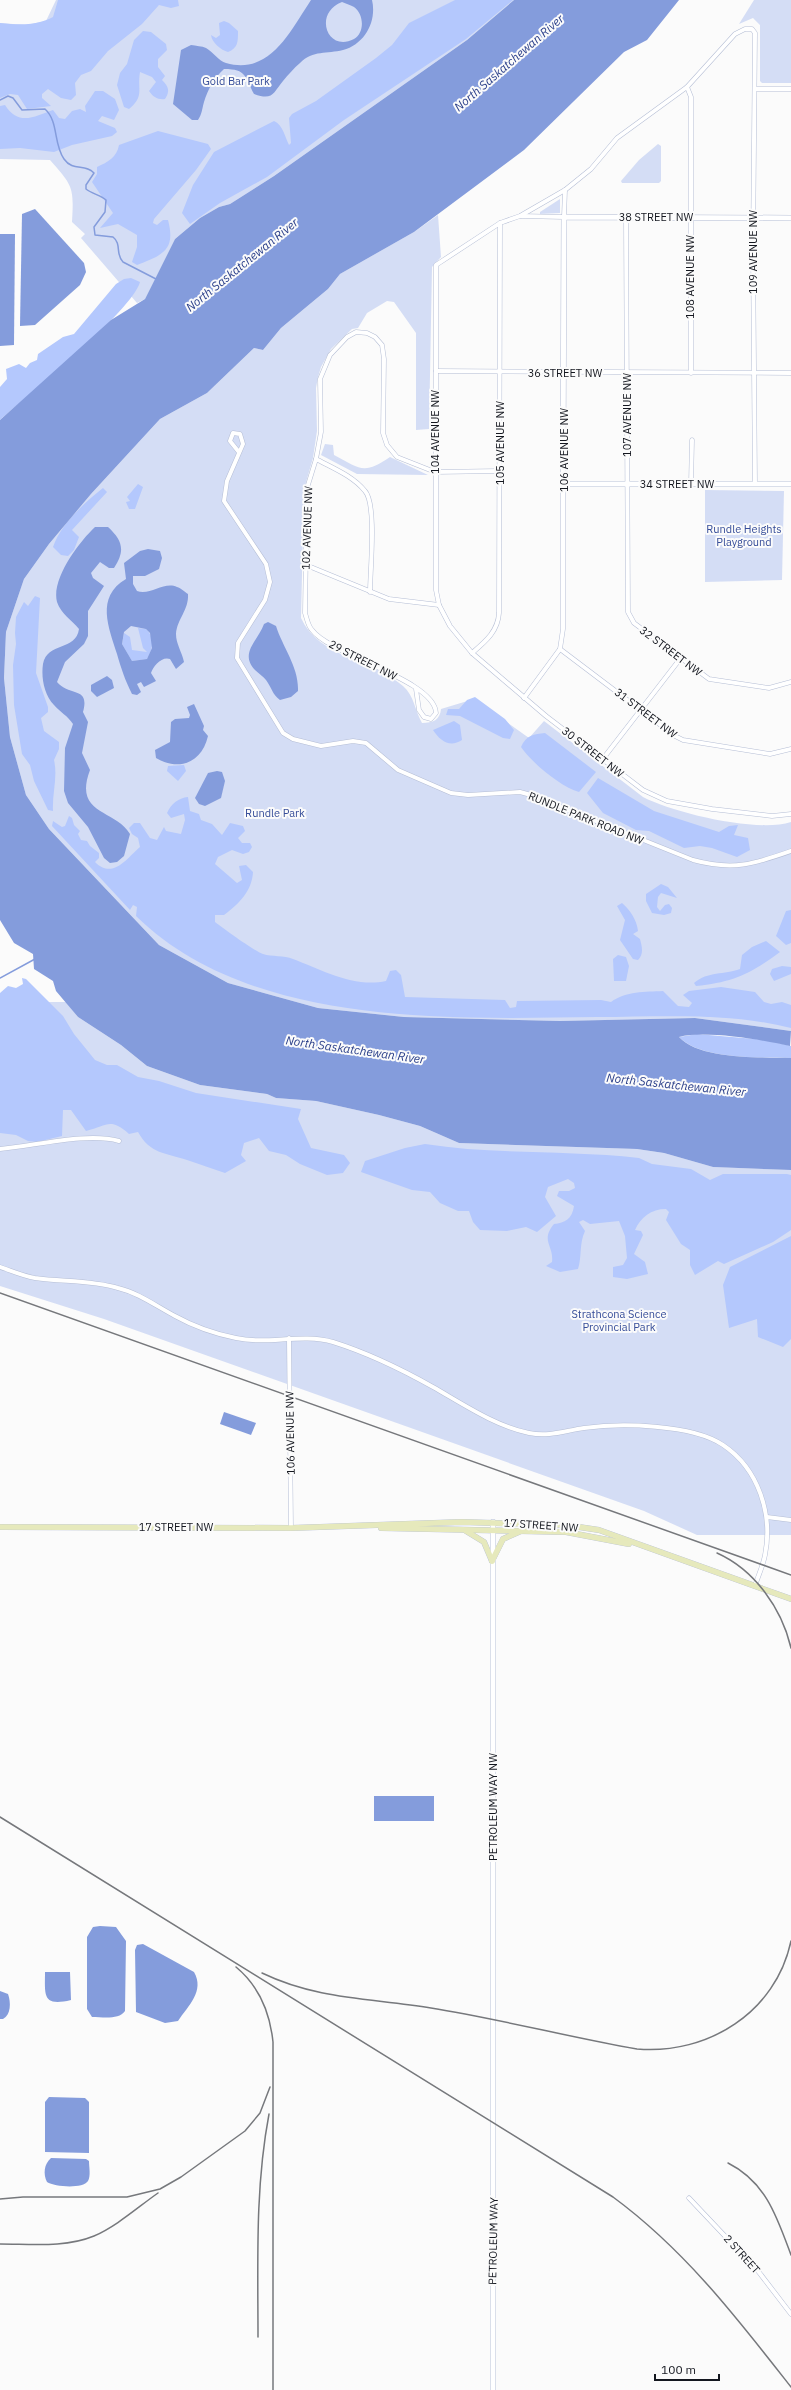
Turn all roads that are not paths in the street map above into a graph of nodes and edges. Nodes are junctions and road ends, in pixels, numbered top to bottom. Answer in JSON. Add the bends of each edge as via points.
{"nodes":[{"id":1,"x":686,"y":87,"type":"junction"},
{"id":2,"x":755,"y":89,"type":"junction"},
{"id":3,"x":791,"y":89,"type":"edge"},
{"id":4,"x":565,"y":190,"type":"junction"},
{"id":5,"x":520,"y":216,"type":"junction"},
{"id":6,"x":564,"y":217,"type":"junction"},
{"id":7,"x":626,"y":217,"type":"junction"},
{"id":8,"x":690,"y":217,"type":"junction"},
{"id":9,"x":753,"y":218,"type":"junction"},
{"id":10,"x":791,"y":218,"type":"edge"},
{"id":11,"x":500,"y":222,"type":"junction"},
{"id":12,"x":436,"y":371,"type":"junction"},
{"id":13,"x":500,"y":371,"type":"junction"},
{"id":14,"x":564,"y":373,"type":"junction"},
{"id":15,"x":627,"y":373,"type":"junction"},
{"id":16,"x":691,"y":373,"type":"junction"},
{"id":17,"x":754,"y":373,"type":"junction"},
{"id":18,"x":791,"y":373,"type":"edge"},
{"id":19,"x":692,"y":440,"type":"dead end"},
{"id":20,"x":238,"y":451,"type":"dead end"},
{"id":21,"x":316,"y":459,"type":"junction"},
{"id":22,"x":500,"y":471,"type":"junction"},
{"id":23,"x":435,"y":472,"type":"junction"},
{"id":24,"x":563,"y":484,"type":"junction"},
{"id":25,"x":627,"y":484,"type":"junction"},
{"id":26,"x":691,"y":484,"type":"junction"},
{"id":27,"x":755,"y":484,"type":"junction"},
{"id":28,"x":791,"y":484,"type":"edge"},
{"id":29,"x":306,"y":564,"type":"junction"},
{"id":30,"x":370,"y":592,"type":"junction"},
{"id":31,"x":439,"y":605,"type":"junction"},
{"id":32,"x":628,"y":612,"type":"joint"},
{"id":33,"x":311,"y":630,"type":"joint"},
{"id":34,"x":560,"y":649,"type":"junction"},
{"id":35,"x":472,"y":653,"type":"junction"},
{"id":36,"x":680,"y":659,"type":"junction"},
{"id":37,"x":791,"y":682,"type":"edge"},
{"id":38,"x":416,"y":689,"type":"junction"},
{"id":39,"x":524,"y":698,"type":"junction"},
{"id":40,"x":641,"y":709,"type":"junction"},
{"id":41,"x":790,"y":750,"type":"edge"},
{"id":42,"x":791,"y":755,"type":"edge"},
{"id":43,"x":602,"y":760,"type":"junction"},
{"id":44,"x":791,"y":814,"type":"edge"},
{"id":45,"x":791,"y":851,"type":"edge"},
{"id":46,"x":119,"y":1142,"type":"dead end"},
{"id":47,"x":0,"y":1149,"type":"edge"},
{"id":48,"x":0,"y":1267,"type":"edge"},
{"id":49,"x":289,"y":1338,"type":"junction"},
{"id":50,"x":767,"y":1517,"type":"junction"},
{"id":51,"x":791,"y":1520,"type":"edge"},
{"id":52,"x":493,"y":1522,"type":"junction"},
{"id":53,"x":0,"y":1527,"type":"edge"},
{"id":54,"x":351,"y":1527,"type":"junction"},
{"id":55,"x":291,"y":1528,"type":"junction"},
{"id":56,"x":464,"y":1530,"type":"junction"},
{"id":57,"x":493,"y":1530,"type":"junction"},
{"id":58,"x":524,"y":1530,"type":"junction"},
{"id":59,"x":654,"y":1550,"type":"junction"},
{"id":60,"x":492,"y":1561,"type":"junction"},
{"id":61,"x":755,"y":1586,"type":"junction"},
{"id":62,"x":791,"y":1599,"type":"edge"},
{"id":63,"x":494,"y":2091,"type":"joint"},
{"id":64,"x":689,"y":2198,"type":"dead end"},
{"id":65,"x":791,"y":2314,"type":"edge"},
{"id":66,"x":493,"y":2390,"type":"edge"}],
"edges":[{"from":1,"to":2,"type":"street","name":"109 AVENUE NW","via":[[735,34],[752,29],[755,33]]},
{"from":1,"to":4,"type":"street","via":[[627,130],[590,169]]},
{"from":1,"to":8,"type":"street","name":"108 AVENUE NW","via":[[691,97]]},
{"from":2,"to":3,"type":"street"},
{"from":2,"to":9,"type":"street","name":"109 AVENUE NW"},
{"from":4,"to":5,"type":"street"},
{"from":4,"to":6,"type":"street","name":"106 AVENUE NW"},
{"from":5,"to":6,"type":"street","name":"38 STREET NW"},
{"from":5,"to":11,"type":"street"},
{"from":6,"to":7,"type":"street","name":"38 STREET NW"},
{"from":6,"to":14,"type":"street","name":"106 AVENUE NW"},
{"from":7,"to":8,"type":"street","name":"38 STREET NW"},
{"from":7,"to":15,"type":"street","name":"107 AVENUE NW"},
{"from":8,"to":9,"type":"street","name":"38 STREET NW"},
{"from":8,"to":16,"type":"street","name":"108 AVENUE NW"},
{"from":9,"to":10,"type":"street","name":"38 STREET NW"},
{"from":9,"to":17,"type":"street","name":"109 AVENUE NW"},
{"from":11,"to":12,"type":"street","name":"104 AVENUE NW","via":[[436,265]]},
{"from":11,"to":13,"type":"street","name":"105 AVENUE NW"},
{"from":12,"to":13,"type":"street","name":"36 STREET NW"},
{"from":12,"to":23,"type":"street","name":"104 AVENUE NW"},
{"from":13,"to":14,"type":"street","name":"36 STREET NW"},
{"from":13,"to":22,"type":"street","name":"105 AVENUE NW"},
{"from":14,"to":15,"type":"street","name":"36 STREET NW"},
{"from":14,"to":24,"type":"street","name":"106 AVENUE NW"},
{"from":15,"to":16,"type":"street","name":"36 STREET NW"},
{"from":15,"to":25,"type":"street","name":"107 AVENUE NW"},
{"from":16,"to":17,"type":"street","name":"36 STREET NW"},
{"from":17,"to":18,"type":"street","name":"36 STREET NW"},
{"from":17,"to":27,"type":"street","name":"109 AVENUE NW"},
{"from":19,"to":26,"type":"street"},
{"from":20,"to":45,"type":"street","name":"RUNDLE PARK ROAD NW","via":[[224,491],[224,502],[266,564],[270,586],[265,600],[238,643],[237,658],[283,733],[293,739],[321,746],[360,740],[372,746],[398,770],[443,791],[468,795],[513,792],[531,795],[693,860],[725,866],[753,864]]},
{"from":21,"to":23,"type":"street","name":"102 AVENUE NW","via":[[321,432],[320,388],[323,370],[330,355],[347,336],[356,332],[367,333],[382,345],[384,439],[392,453]]},
{"from":21,"to":29,"type":"street","name":"102 AVENUE NW","via":[[307,488]]},
{"from":21,"to":30,"type":"street","via":[[355,481],[368,495],[372,510]]},
{"from":22,"to":23,"type":"street"},
{"from":22,"to":35,"type":"street","name":"105 AVENUE NW","via":[[499,619],[489,638]]},
{"from":23,"to":31,"type":"street","name":"104 AVENUE NW","via":[[436,579]]},
{"from":24,"to":25,"type":"street","name":"34 STREET NW"},
{"from":24,"to":34,"type":"street","name":"106 AVENUE NW","via":[[564,629]]},
{"from":25,"to":26,"type":"street","name":"34 STREET NW"},
{"from":25,"to":32,"type":"street","name":"107 AVENUE NW"},
{"from":26,"to":27,"type":"street","name":"34 STREET NW"},
{"from":27,"to":28,"type":"street","name":"34 STREET NW"},
{"from":29,"to":30,"type":"street"},
{"from":29,"to":33,"type":"street","name":"102 AVENUE NW","via":[[305,613]]},
{"from":30,"to":31,"type":"street","via":[[398,601]]},
{"from":31,"to":35,"type":"street","name":"30 STREET NW","via":[[456,634]]},
{"from":32,"to":36,"type":"street","name":"32 STREET NW","via":[[634,623]]},
{"from":33,"to":38,"type":"street","name":"29 STREET NW","via":[[323,640],[394,674]]},
{"from":34,"to":39,"type":"street","name":"106 AVENUE NW"},
{"from":34,"to":40,"type":"street","name":"31 STREET NW"},
{"from":35,"to":39,"type":"street","name":"30 STREET NW"},
{"from":36,"to":37,"type":"street","name":"32 STREET NW","via":[[702,675],[717,681],[769,688]]},
{"from":36,"to":40,"type":"street"},
{"from":38,"to":38,"type":"street","name":"29 STREET NW","via":[[436,707],[436,713],[431,719],[424,717],[419,710]]},
{"from":39,"to":43,"type":"street","name":"30 STREET NW"},
{"from":40,"to":41,"type":"street","name":"31 STREET NW","via":[[683,740],[770,754]]},
{"from":40,"to":43,"type":"street"},
{"from":41,"to":42,"type":"street"},
{"from":43,"to":44,"type":"street","name":"30 STREET NW","via":[[643,790],[666,801],[759,815]]},
{"from":46,"to":47,"type":"street","via":[[100,1138]]},
{"from":48,"to":49,"type":"street","via":[[34,1278],[96,1283],[119,1288],[140,1296],[185,1321],[236,1338]]},
{"from":49,"to":50,"type":"street","via":[[331,1342],[371,1356],[478,1412],[528,1432],[550,1435],[584,1428],[618,1426],[686,1430],[702,1434],[724,1446],[740,1460],[762,1498]]},
{"from":49,"to":55,"type":"street","name":"106 AVENUE NW"},
{"from":50,"to":51,"type":"street"},
{"from":50,"to":61,"type":"street","via":[[766,1553]]},
{"from":52,"to":54,"type":"main road","name":"17 STREET NW"},
{"from":52,"to":57,"type":"street","name":"PETROLEUM WAY NW"},
{"from":52,"to":59,"type":"main road","name":"17 STREET NW","via":[[566,1524],[599,1530]]},
{"from":53,"to":55,"type":"main road","name":"17 STREET NW"},
{"from":54,"to":55,"type":"main road","name":"17 STREET NW"},
{"from":54,"to":56,"type":"main road","name":"17 STREET NW"},
{"from":56,"to":57,"type":"main road","name":"17 STREET NW"},
{"from":56,"to":60,"type":"main road","via":[[484,1542]]},
{"from":57,"to":58,"type":"main road","name":"17 STREET NW"},
{"from":57,"to":60,"type":"street","name":"PETROLEUM WAY NW"},
{"from":58,"to":59,"type":"main road","name":"17 STREET NW","via":[[566,1532]]},
{"from":58,"to":60,"type":"main road","via":[[503,1539]]},
{"from":59,"to":61,"type":"main road","name":"17 STREET NW"},
{"from":60,"to":63,"type":"street","name":"PETROLEUM WAY NW"},
{"from":61,"to":62,"type":"main road","name":"17 STREET NW"},
{"from":63,"to":66,"type":"street","name":"PETROLEUM WAY"},
{"from":64,"to":65,"type":"street","name":"2 STREET","via":[[758,2271]]}]}
